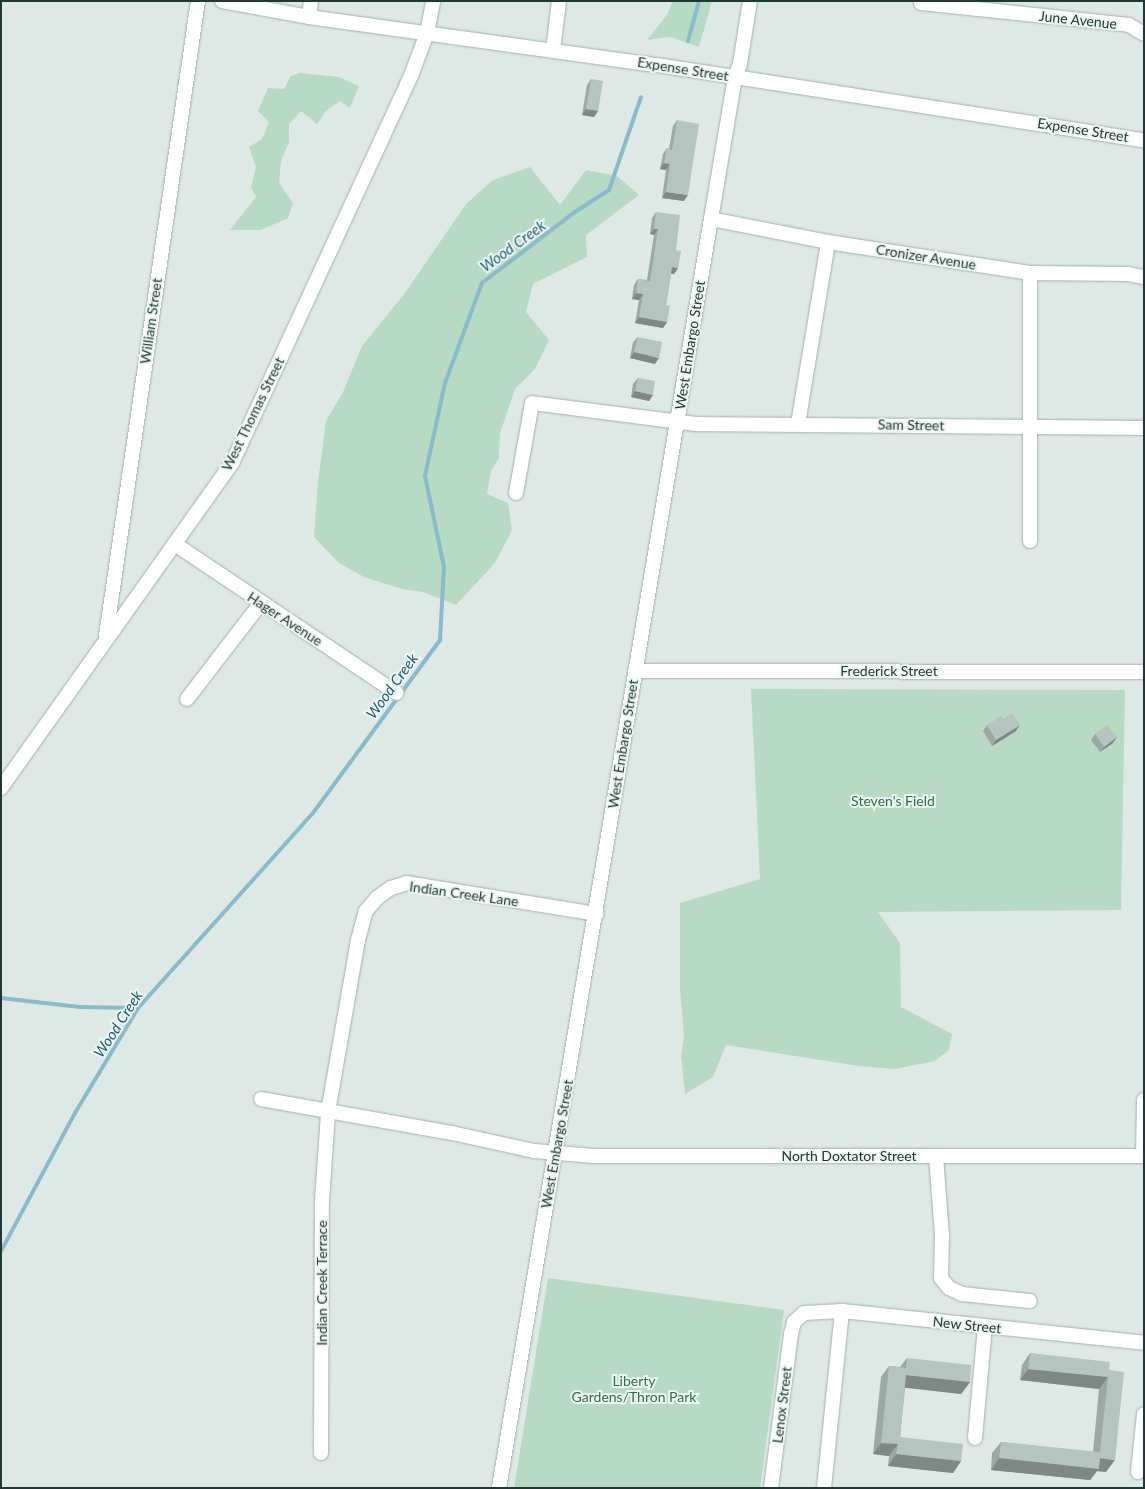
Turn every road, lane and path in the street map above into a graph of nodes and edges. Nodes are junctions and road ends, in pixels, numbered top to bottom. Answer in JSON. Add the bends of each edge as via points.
{"nodes":[{"id":1,"x":198,"y":1,"type":"edge"},
{"id":2,"x":222,"y":1,"type":"edge"},
{"id":3,"x":311,"y":1,"type":"edge"},
{"id":4,"x":433,"y":1,"type":"edge"},
{"id":5,"x":559,"y":1,"type":"edge"},
{"id":6,"x":750,"y":1,"type":"edge"},
{"id":7,"x":921,"y":3,"type":"dead end"},
{"id":8,"x":309,"y":17,"type":"junction"},
{"id":9,"x":427,"y":33,"type":"junction"},
{"id":10,"x":1144,"y":34,"type":"edge"},
{"id":11,"x":553,"y":50,"type":"junction"},
{"id":12,"x":735,"y":77,"type":"junction"},
{"id":13,"x":1144,"y":140,"type":"edge"},
{"id":14,"x":711,"y":219,"type":"junction"},
{"id":15,"x":828,"y":242,"type":"junction"},
{"id":16,"x":1030,"y":273,"type":"junction"},
{"id":17,"x":1144,"y":277,"type":"edge"},
{"id":18,"x":678,"y":422,"type":"junction"},
{"id":19,"x":798,"y":424,"type":"junction"},
{"id":20,"x":1029,"y":426,"type":"junction"},
{"id":21,"x":1144,"y":428,"type":"edge"},
{"id":22,"x":516,"y":493,"type":"dead end"},
{"id":23,"x":1030,"y":541,"type":"dead end"},
{"id":24,"x":175,"y":544,"type":"junction"},
{"id":25,"x":261,"y":603,"type":"junction"},
{"id":26,"x":106,"y":641,"type":"junction"},
{"id":27,"x":635,"y":671,"type":"junction"},
{"id":28,"x":1144,"y":672,"type":"edge"},
{"id":29,"x":397,"y":693,"type":"dead end"},
{"id":30,"x":187,"y":699,"type":"dead end"},
{"id":31,"x":1,"y":788,"type":"edge"},
{"id":32,"x":596,"y":914,"type":"junction"},
{"id":33,"x":261,"y":1099,"type":"dead end"},
{"id":34,"x":1144,"y":1100,"type":"edge"},
{"id":35,"x":328,"y":1112,"type":"junction"},
{"id":36,"x":555,"y":1154,"type":"junction"},
{"id":37,"x":936,"y":1156,"type":"junction"},
{"id":38,"x":1144,"y":1156,"type":"edge"},
{"id":39,"x":1030,"y":1301,"type":"dead end"},
{"id":40,"x":842,"y":1312,"type":"junction"},
{"id":41,"x":794,"y":1323,"type":"joint"},
{"id":42,"x":985,"y":1327,"type":"junction"},
{"id":43,"x":1144,"y":1343,"type":"edge"},
{"id":44,"x":1144,"y":1414,"type":"edge"},
{"id":45,"x":975,"y":1438,"type":"dead end"},
{"id":46,"x":321,"y":1454,"type":"dead end"},
{"id":47,"x":1138,"y":1472,"type":"dead end"},
{"id":48,"x":499,"y":1488,"type":"edge"},
{"id":49,"x":771,"y":1488,"type":"edge"},
{"id":50,"x":824,"y":1488,"type":"edge"}],
"edges":[{"from":1,"to":26,"type":"street","name":"William Street"},
{"from":2,"to":8,"type":"street","name":"Expense Street"},
{"from":3,"to":8,"type":"street"},
{"from":4,"to":9,"type":"street","name":"West Thomas Street"},
{"from":5,"to":11,"type":"street"},
{"from":6,"to":12,"type":"street","name":"West Embargo Street"},
{"from":7,"to":10,"type":"street","name":"June Avenue","via":[[1129,25]]},
{"from":8,"to":9,"type":"street","name":"Expense Street"},
{"from":9,"to":11,"type":"street","name":"Expense Street"},
{"from":9,"to":24,"type":"street","name":"West Thomas Street","via":[[233,461]]},
{"from":11,"to":12,"type":"street","name":"Expense Street"},
{"from":12,"to":13,"type":"street","name":"Expense Street"},
{"from":12,"to":14,"type":"street","name":"West Embargo Street"},
{"from":14,"to":15,"type":"street","name":"Cronizer Avenue"},
{"from":14,"to":18,"type":"street","name":"West Embargo Street"},
{"from":15,"to":16,"type":"street","name":"Cronizer Avenue"},
{"from":15,"to":19,"type":"street"},
{"from":16,"to":17,"type":"street","name":"Cronizer Avenue"},
{"from":16,"to":20,"type":"street"},
{"from":18,"to":19,"type":"street","name":"Sam Street"},
{"from":18,"to":22,"type":"street","name":"Sam Street","via":[[532,403]]},
{"from":18,"to":27,"type":"street","name":"West Embargo Street"},
{"from":19,"to":20,"type":"street","name":"Sam Street"},
{"from":20,"to":21,"type":"street","name":"Sam Street"},
{"from":20,"to":23,"type":"street"},
{"from":24,"to":25,"type":"street","name":"Hager Avenue"},
{"from":24,"to":26,"type":"street","name":"West Thomas Street"},
{"from":25,"to":29,"type":"street","name":"Hager Avenue"},
{"from":25,"to":30,"type":"street"},
{"from":26,"to":31,"type":"street","name":"West Thomas Street"},
{"from":27,"to":28,"type":"street","name":"Frederick Street"},
{"from":27,"to":32,"type":"street","name":"West Embargo Street"},
{"from":32,"to":35,"type":"street","name":"Indian Creek Lane","via":[[407,884],[391,888],[377,898],[366,911],[358,940]]},
{"from":32,"to":36,"type":"street","name":"West Embargo Street"},
{"from":33,"to":35,"type":"street"},
{"from":34,"to":38,"type":"street"},
{"from":35,"to":36,"type":"street"},
{"from":35,"to":46,"type":"street","name":"Indian Creek Terrace","via":[[322,1201]]},
{"from":36,"to":37,"type":"street","name":"North Doxtator Street"},
{"from":36,"to":48,"type":"street","name":"West Embargo Street"},
{"from":37,"to":38,"type":"street","name":"North Doxtator Street"},
{"from":37,"to":39,"type":"street","via":[[942,1234],[941,1278],[949,1288],[962,1294]]},
{"from":40,"to":41,"type":"street","name":"New Street","via":[[804,1313]]},
{"from":40,"to":42,"type":"street","name":"New Street"},
{"from":40,"to":50,"type":"street"},
{"from":41,"to":49,"type":"street","name":"Lenox Street"},
{"from":42,"to":43,"type":"street","name":"New Street"},
{"from":42,"to":45,"type":"street"},
{"from":44,"to":47,"type":"street"}]}
